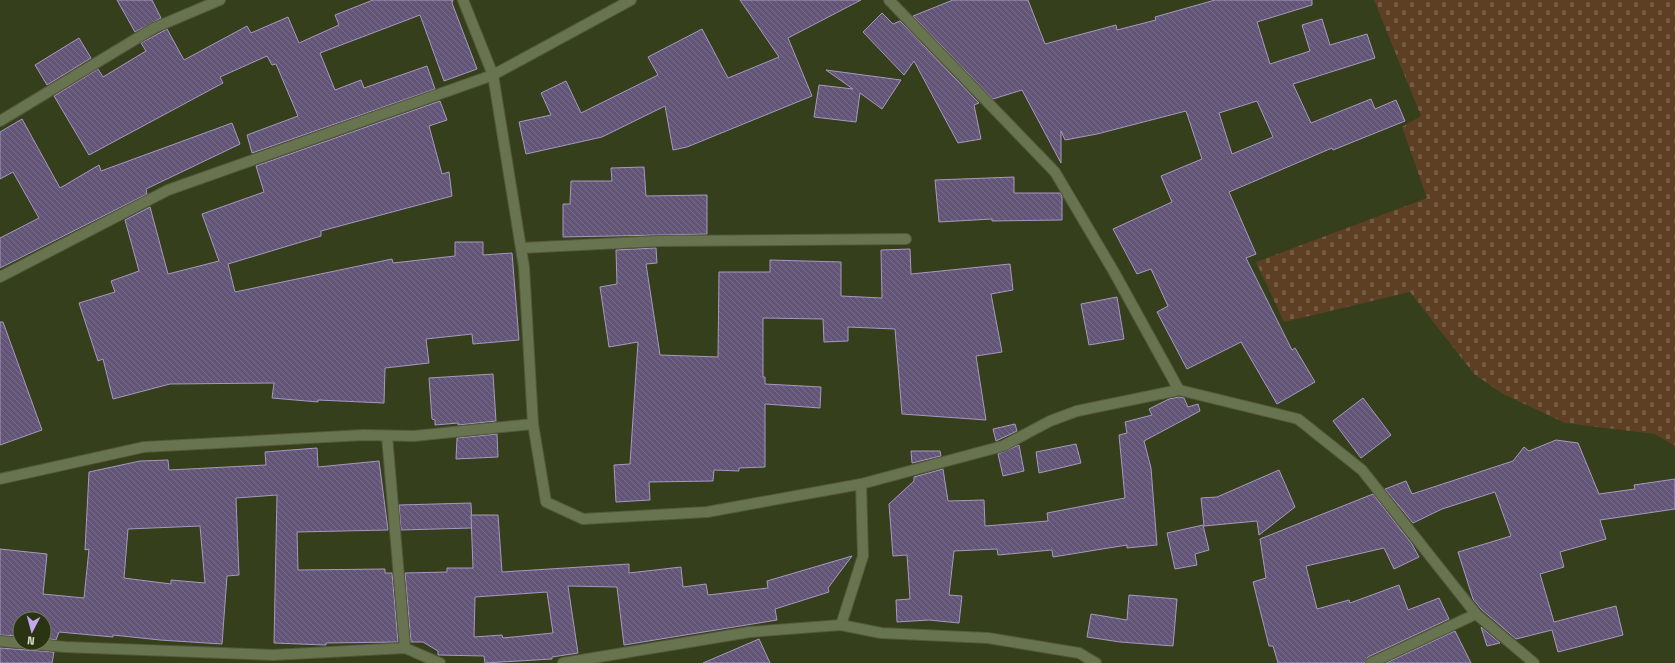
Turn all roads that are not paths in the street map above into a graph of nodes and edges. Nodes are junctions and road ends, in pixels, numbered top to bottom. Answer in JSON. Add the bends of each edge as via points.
{"nodes":[{"id":1,"x":220,"y":0,"type":"edge"},
{"id":2,"x":463,"y":0,"type":"edge"},
{"id":3,"x":631,"y":0,"type":"edge"},
{"id":4,"x":889,"y":0,"type":"edge"},
{"id":5,"x":493,"y":75,"type":"junction"},
{"id":6,"x":0,"y":121,"type":"edge"},
{"id":7,"x":906,"y":239,"type":"dead end"},
{"id":8,"x":521,"y":248,"type":"junction"},
{"id":9,"x":0,"y":277,"type":"edge"},
{"id":10,"x":1179,"y":390,"type":"junction"},
{"id":11,"x":533,"y":424,"type":"junction"},
{"id":12,"x":387,"y":436,"type":"junction"},
{"id":13,"x":0,"y":479,"type":"edge"},
{"id":14,"x":861,"y":484,"type":"junction"},
{"id":15,"x":1476,"y":614,"type":"junction"},
{"id":16,"x":840,"y":625,"type":"junction"},
{"id":17,"x":0,"y":641,"type":"edge"},
{"id":18,"x":12,"y":642,"type":"edge"},
{"id":19,"x":52,"y":646,"type":"edge"},
{"id":20,"x":405,"y":648,"type":"junction"},
{"id":21,"x":440,"y":663,"type":"edge"},
{"id":22,"x":563,"y":663,"type":"edge"},
{"id":23,"x":1096,"y":663,"type":"edge"},
{"id":24,"x":1371,"y":663,"type":"edge"},
{"id":25,"x":1534,"y":663,"type":"edge"}],
"edges":[{"from":1,"to":6,"type":"street","via":[[154,28]]},
{"from":2,"to":5,"type":"street"},
{"from":3,"to":5,"type":"street"},
{"from":4,"to":10,"type":"street","via":[[1055,172]]},
{"from":5,"to":8,"type":"street"},
{"from":5,"to":9,"type":"street","via":[[168,190]]},
{"from":7,"to":8,"type":"street","via":[[660,241]]},
{"from":8,"to":11,"type":"street"},
{"from":10,"to":14,"type":"street","via":[[1077,411],[1050,421],[1003,446]]},
{"from":10,"to":15,"type":"street","via":[[1298,419],[1362,470]]},
{"from":11,"to":12,"type":"street","via":[[414,436]]},
{"from":11,"to":14,"type":"street","via":[[546,502],[583,519],[707,512]]},
{"from":12,"to":13,"type":"street","via":[[364,435],[144,447]]},
{"from":12,"to":20,"type":"street"},
{"from":14,"to":16,"type":"street","via":[[863,556]]},
{"from":15,"to":24,"type":"street"},
{"from":15,"to":25,"type":"street"},
{"from":16,"to":22,"type":"street","via":[[750,632]]},
{"from":16,"to":23,"type":"street","via":[[881,633],[988,638],[1079,653]]},
{"from":17,"to":18,"type":"street"},
{"from":19,"to":20,"type":"street","via":[[273,654]]},
{"from":20,"to":21,"type":"street"}]}
